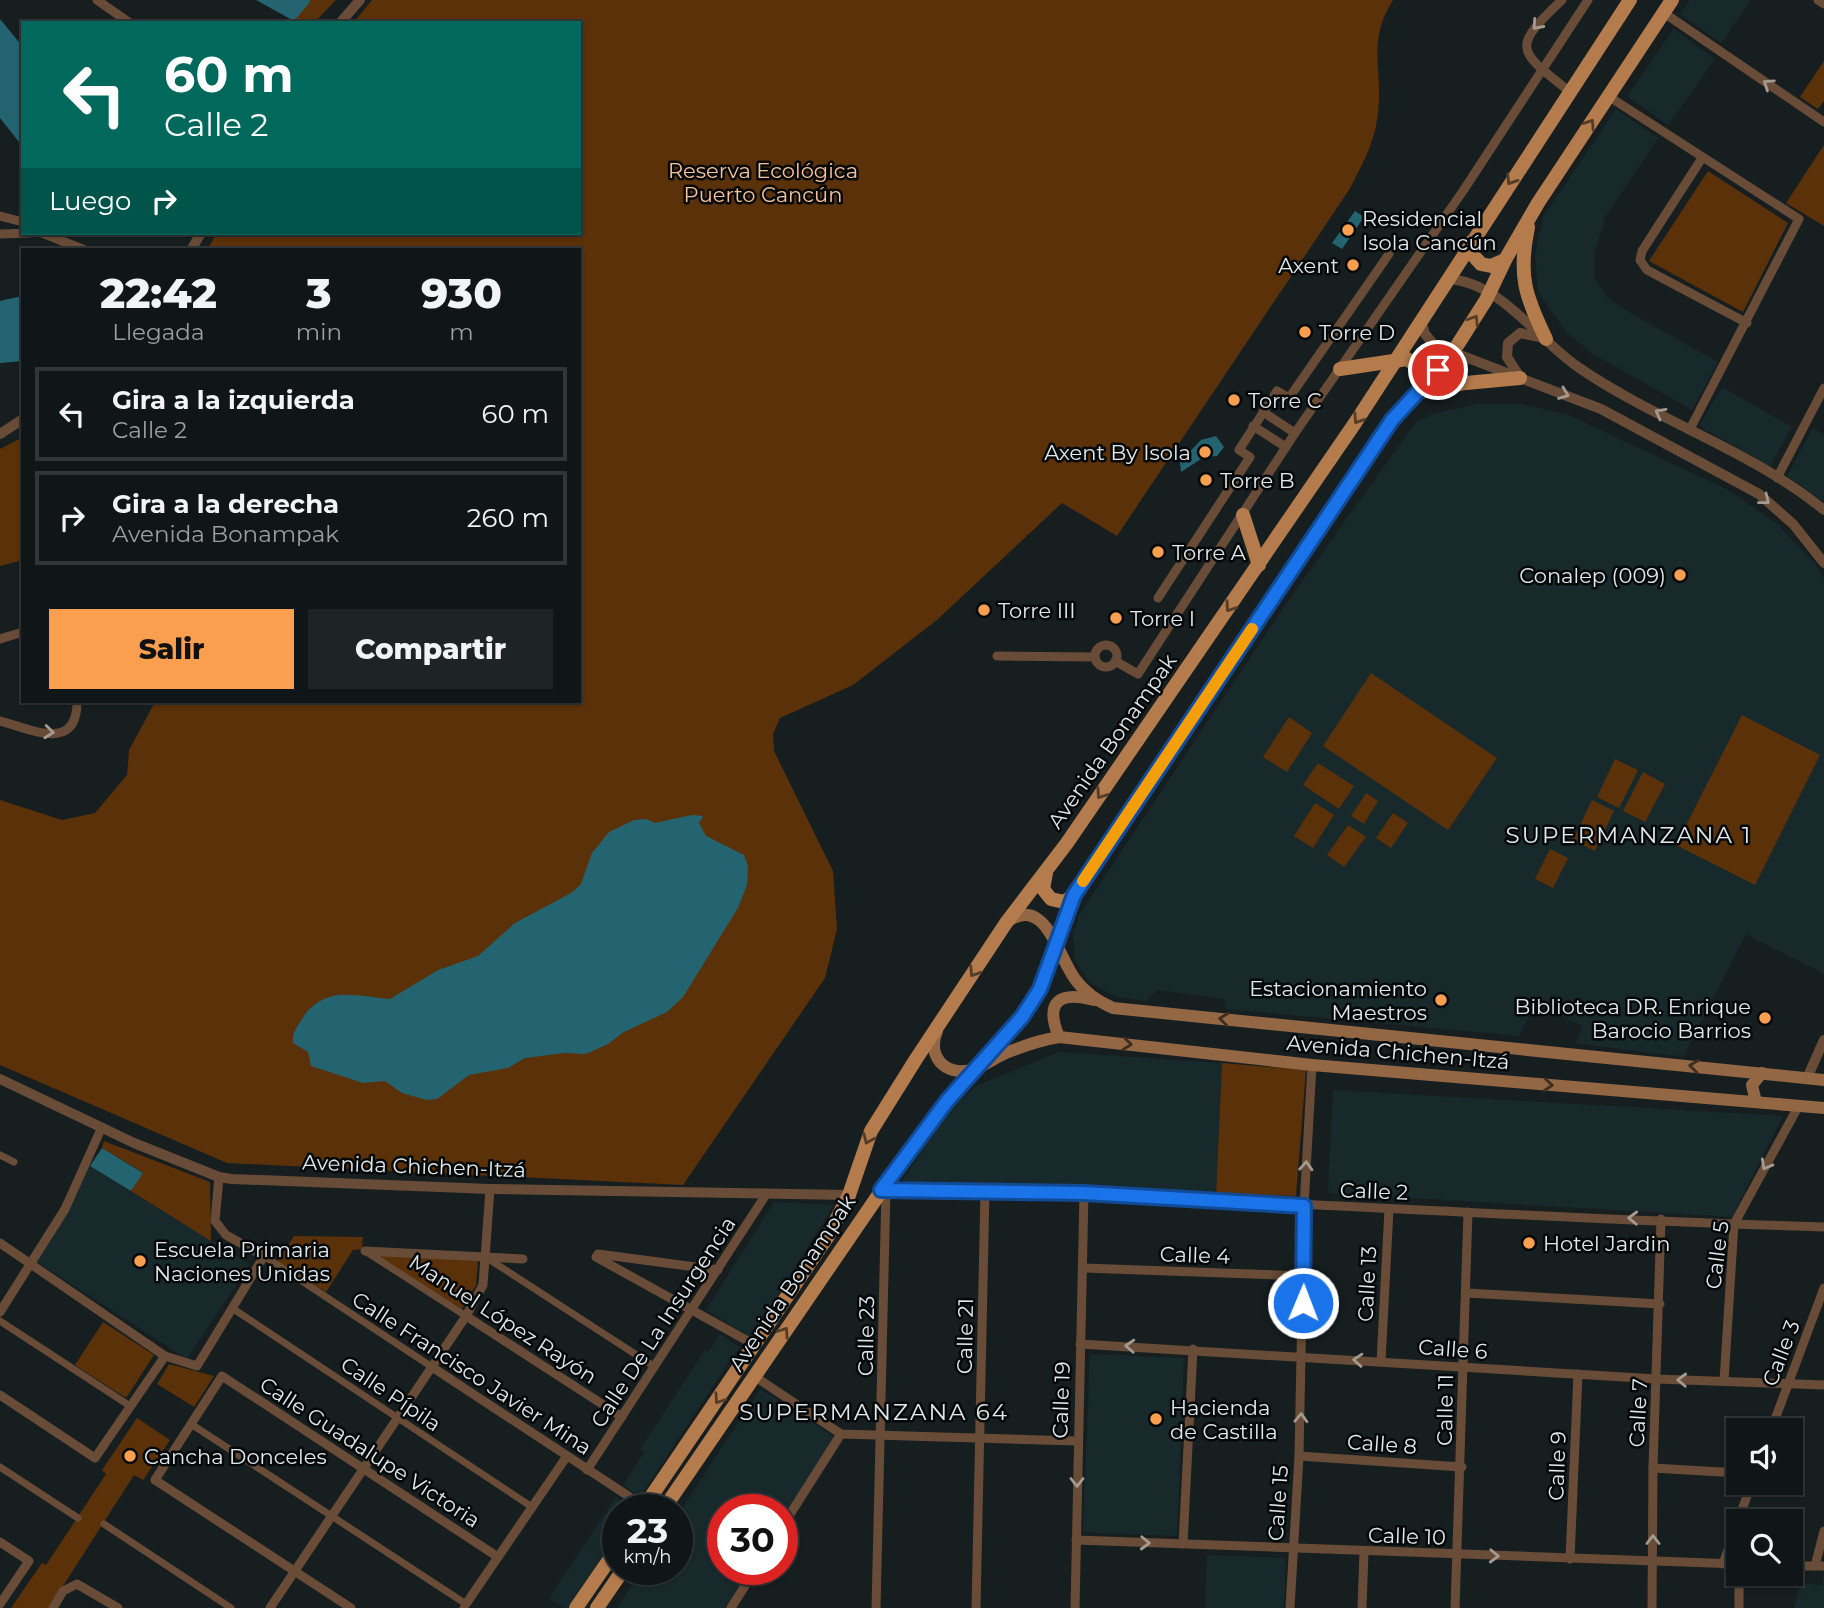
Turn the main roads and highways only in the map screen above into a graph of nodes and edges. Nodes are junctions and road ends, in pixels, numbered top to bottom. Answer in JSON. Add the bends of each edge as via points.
{"nodes":[{"id":1,"x":1630,"y":0,"type":"edge"},
{"id":2,"x":1672,"y":0,"type":"edge"},
{"id":3,"x":1530,"y":216,"type":"junction"},
{"id":4,"x":1471,"y":242,"type":"junction"},
{"id":5,"x":1505,"y":260,"type":"junction"},
{"id":6,"x":1546,"y":339,"type":"road end"},
{"id":7,"x":1394,"y":361,"type":"junction"},
{"id":8,"x":1339,"y":369,"type":"road end"},
{"id":9,"x":1520,"y":378,"type":"road end"},
{"id":10,"x":1420,"y":388,"type":"junction"},
{"id":11,"x":1243,"y":515,"type":"road end"},
{"id":12,"x":1259,"y":565,"type":"junction"},
{"id":13,"x":1046,"y":873,"type":"junction"},
{"id":14,"x":1074,"y":895,"type":"junction"},
{"id":15,"x":1006,"y":923,"type":"junction"},
{"id":16,"x":1057,"y":945,"type":"junction"},
{"id":17,"x":1098,"y":1001,"type":"junction"},
{"id":18,"x":942,"y":1022,"type":"junction"},
{"id":19,"x":1059,"y":1037,"type":"junction"},
{"id":20,"x":976,"y":1069,"type":"junction"},
{"id":21,"x":1762,"y":1073,"type":"junction"},
{"id":22,"x":1824,"y":1080,"type":"edge"},
{"id":23,"x":1756,"y":1102,"type":"junction"},
{"id":24,"x":1824,"y":1108,"type":"edge"},
{"id":25,"x":653,"y":1494,"type":"edge"},
{"id":26,"x":674,"y":1494,"type":"edge"},
{"id":27,"x":602,"y":1570,"type":"edge"},
{"id":28,"x":613,"y":1585,"type":"edge"},
{"id":29,"x":576,"y":1608,"type":"edge"},
{"id":30,"x":597,"y":1608,"type":"edge"}],
"edges":[{"from":1,"to":4,"type":"main road","name":"Avenida Bonampak","one_way":true},
{"from":3,"to":2,"type":"main road","name":"Avenida Bonampak","one_way":true},
{"from":3,"to":5,"type":"main road","name":"Avenida Bonampak"},
{"from":3,"to":6,"type":"main road","via":[[1522,256],[1527,299]]},
{"from":4,"to":5,"type":"main road","via":[[1472,254],[1481,264],[1492,266]]},
{"from":4,"to":7,"type":"main road","name":"Avenida Bonampak"},
{"from":10,"to":5,"type":"main road","name":"Avenida Bonampak","one_way":true,"via":[[1453,352]]},
{"from":7,"to":8,"type":"main road"},
{"from":7,"to":10,"type":"main road","via":[[1415,363]]},
{"from":7,"to":12,"type":"main road","name":"Avenida Bonampak","one_way":true},
{"from":9,"to":10,"type":"main road"},
{"from":10,"to":14,"type":"main road","name":"Avenida Bonampak","via":[[1392,420]]},
{"from":11,"to":12,"type":"main road"},
{"from":12,"to":13,"type":"main road","name":"Avenida Bonampak","one_way":true},
{"from":13,"to":14,"type":"main road","via":[[1043,889],[1051,899],[1064,901]]},
{"from":13,"to":15,"type":"main road","name":"Avenida Bonampak"},
{"from":14,"to":16,"type":"main road","name":"Avenida Bonampak"},
{"from":15,"to":16,"type":"main road","via":[[1017,917],[1036,918]]},
{"from":15,"to":18,"type":"main road","name":"Avenida Bonampak","one_way":true},
{"from":16,"to":17,"type":"main road","via":[[1073,976]]},
{"from":16,"to":20,"type":"main road","name":"Avenida Bonampak","via":[[1040,989],[1022,1017]]},
{"from":17,"to":19,"type":"main road","name":"Avenida Chichen-Itzá","via":[[1063,997],[1052,1013]]},
{"from":21,"to":17,"type":"main road","name":"Avenida Chichen-Itzá","one_way":true,"via":[[1113,1008]]},
{"from":18,"to":20,"type":"main road","via":[[933,1043],[936,1059],[950,1070]]},
{"from":18,"to":25,"type":"main road","name":"Avenida Bonampak","one_way":true,"via":[[871,1130],[849,1195],[828,1236]]},
{"from":19,"to":20,"type":"main road","name":"Avenida Chichen-Itzá","via":[[1017,1049]]},
{"from":19,"to":23,"type":"main road","name":"Avenida Chichen-Itzá","one_way":true,"via":[[1312,1065]]},
{"from":26,"to":20,"type":"main road","name":"Avenida Bonampak","one_way":true,"via":[[947,1101]]},
{"from":21,"to":22,"type":"main road","name":"Avenida Chichen-Itzá"},
{"from":21,"to":23,"type":"main road","via":[[1752,1086]]},
{"from":23,"to":24,"type":"main road","name":"Avenida Chichen-Itzá"},
{"from":27,"to":29,"type":"main road"},
{"from":28,"to":30,"type":"main road"}]}
